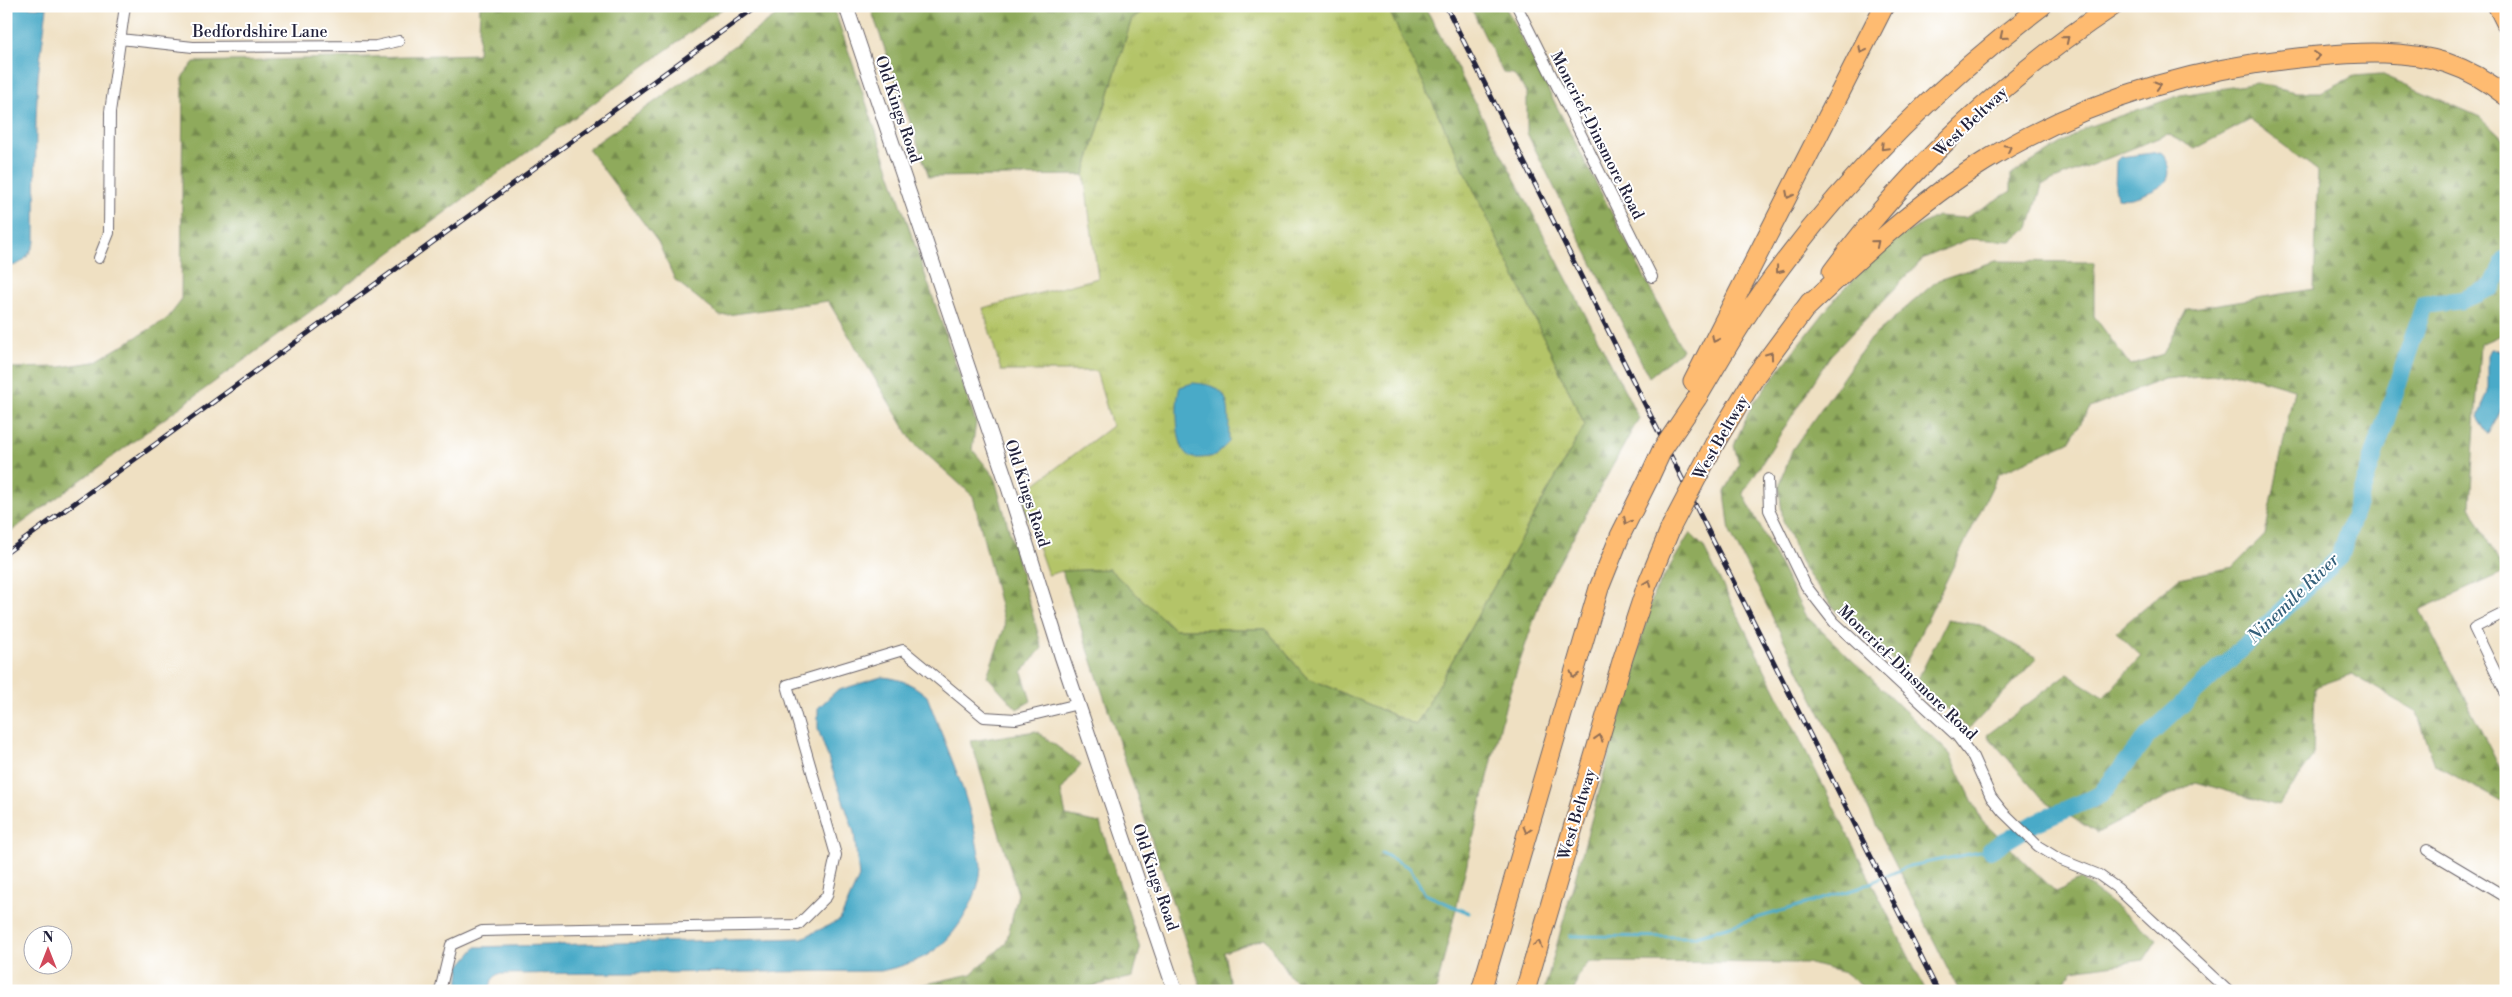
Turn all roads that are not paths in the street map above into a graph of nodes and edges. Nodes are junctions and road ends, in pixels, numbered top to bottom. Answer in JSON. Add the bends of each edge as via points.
{"nodes":[{"id":1,"x":126,"y":6,"type":"edge"},
{"id":2,"x":846,"y":6,"type":"edge"},
{"id":3,"x":1517,"y":6,"type":"edge"},
{"id":4,"x":1884,"y":6,"type":"edge"},
{"id":5,"x":2042,"y":6,"type":"edge"},
{"id":6,"x":2113,"y":6,"type":"edge"},
{"id":7,"x":2497,"y":6,"type":"edge"},
{"id":8,"x":2506,"y":24,"type":"edge"},
{"id":9,"x":120,"y":40,"type":"junction"},
{"id":10,"x":399,"y":41,"type":"dead end"},
{"id":11,"x":2506,"y":96,"type":"edge"},
{"id":12,"x":99,"y":258,"type":"dead end"},
{"id":13,"x":1652,"y":277,"type":"dead end"},
{"id":14,"x":1802,"y":312,"type":"junction"},
{"id":15,"x":1694,"y":392,"type":"junction"},
{"id":16,"x":1768,"y":479,"type":"dead end"},
{"id":17,"x":2506,"y":612,"type":"edge"},
{"id":18,"x":2505,"y":691,"type":"edge"},
{"id":19,"x":1078,"y":704,"type":"junction"},
{"id":20,"x":2427,"y":850,"type":"dead end"},
{"id":21,"x":2506,"y":896,"type":"edge"},
{"id":22,"x":440,"y":991,"type":"edge"},
{"id":23,"x":1176,"y":991,"type":"edge"},
{"id":24,"x":1481,"y":991,"type":"edge"},
{"id":25,"x":1525,"y":991,"type":"edge"},
{"id":26,"x":2228,"y":991,"type":"edge"}],
"edges":[{"from":1,"to":9,"type":"street"},
{"from":2,"to":19,"type":"street","name":"Old Kings Road","via":[[1009,488]]},
{"from":3,"to":13,"type":"street","name":"Moncrief-Dinsmore Road"},
{"from":4,"to":15,"type":"highway","one_way":true},
{"from":5,"to":15,"type":"highway","one_way":true,"via":[[1960,72],[1857,174],[1773,277]]},
{"from":14,"to":6,"type":"highway","name":"West Beltway","one_way":true,"via":[[1852,245],[1921,167],[1996,95],[2077,30]]},
{"from":7,"to":8,"type":"highway"},
{"from":9,"to":10,"type":"street","name":"Bedfordshire Lane","via":[[193,47],[376,46]]},
{"from":9,"to":12,"type":"street","via":[[110,112],[109,233]]},
{"from":14,"to":11,"type":"highway","one_way":true,"via":[[1867,250],[1927,200],[2058,121],[2126,94],[2246,64],[2378,53],[2447,63],[2476,76]]},
{"from":25,"to":14,"type":"highway","name":"West Beltway","one_way":true,"bridge":true,"via":[[1646,588],[1671,527],[1716,441],[1756,375]]},
{"from":15,"to":24,"type":"highway","one_way":true,"bridge":true,"via":[[1620,536],[1599,588]]},
{"from":16,"to":26,"type":"street","name":"Moncrief-Dinsmore Road","via":[[1769,510],[1794,565],[1818,604],[1957,736],[1973,757],[1991,797],[2002,812],[2038,846],[2059,859],[2100,875],[2117,888]]},
{"from":17,"to":18,"type":"street","via":[[2474,628]]},
{"from":19,"to":22,"type":"street","via":[[1016,718],[984,717],[903,650],[787,685],[836,855],[827,896],[798,925],[482,931],[451,945]]},
{"from":19,"to":23,"type":"street","name":"Old Kings Road"},
{"from":20,"to":21,"type":"street"}]}
